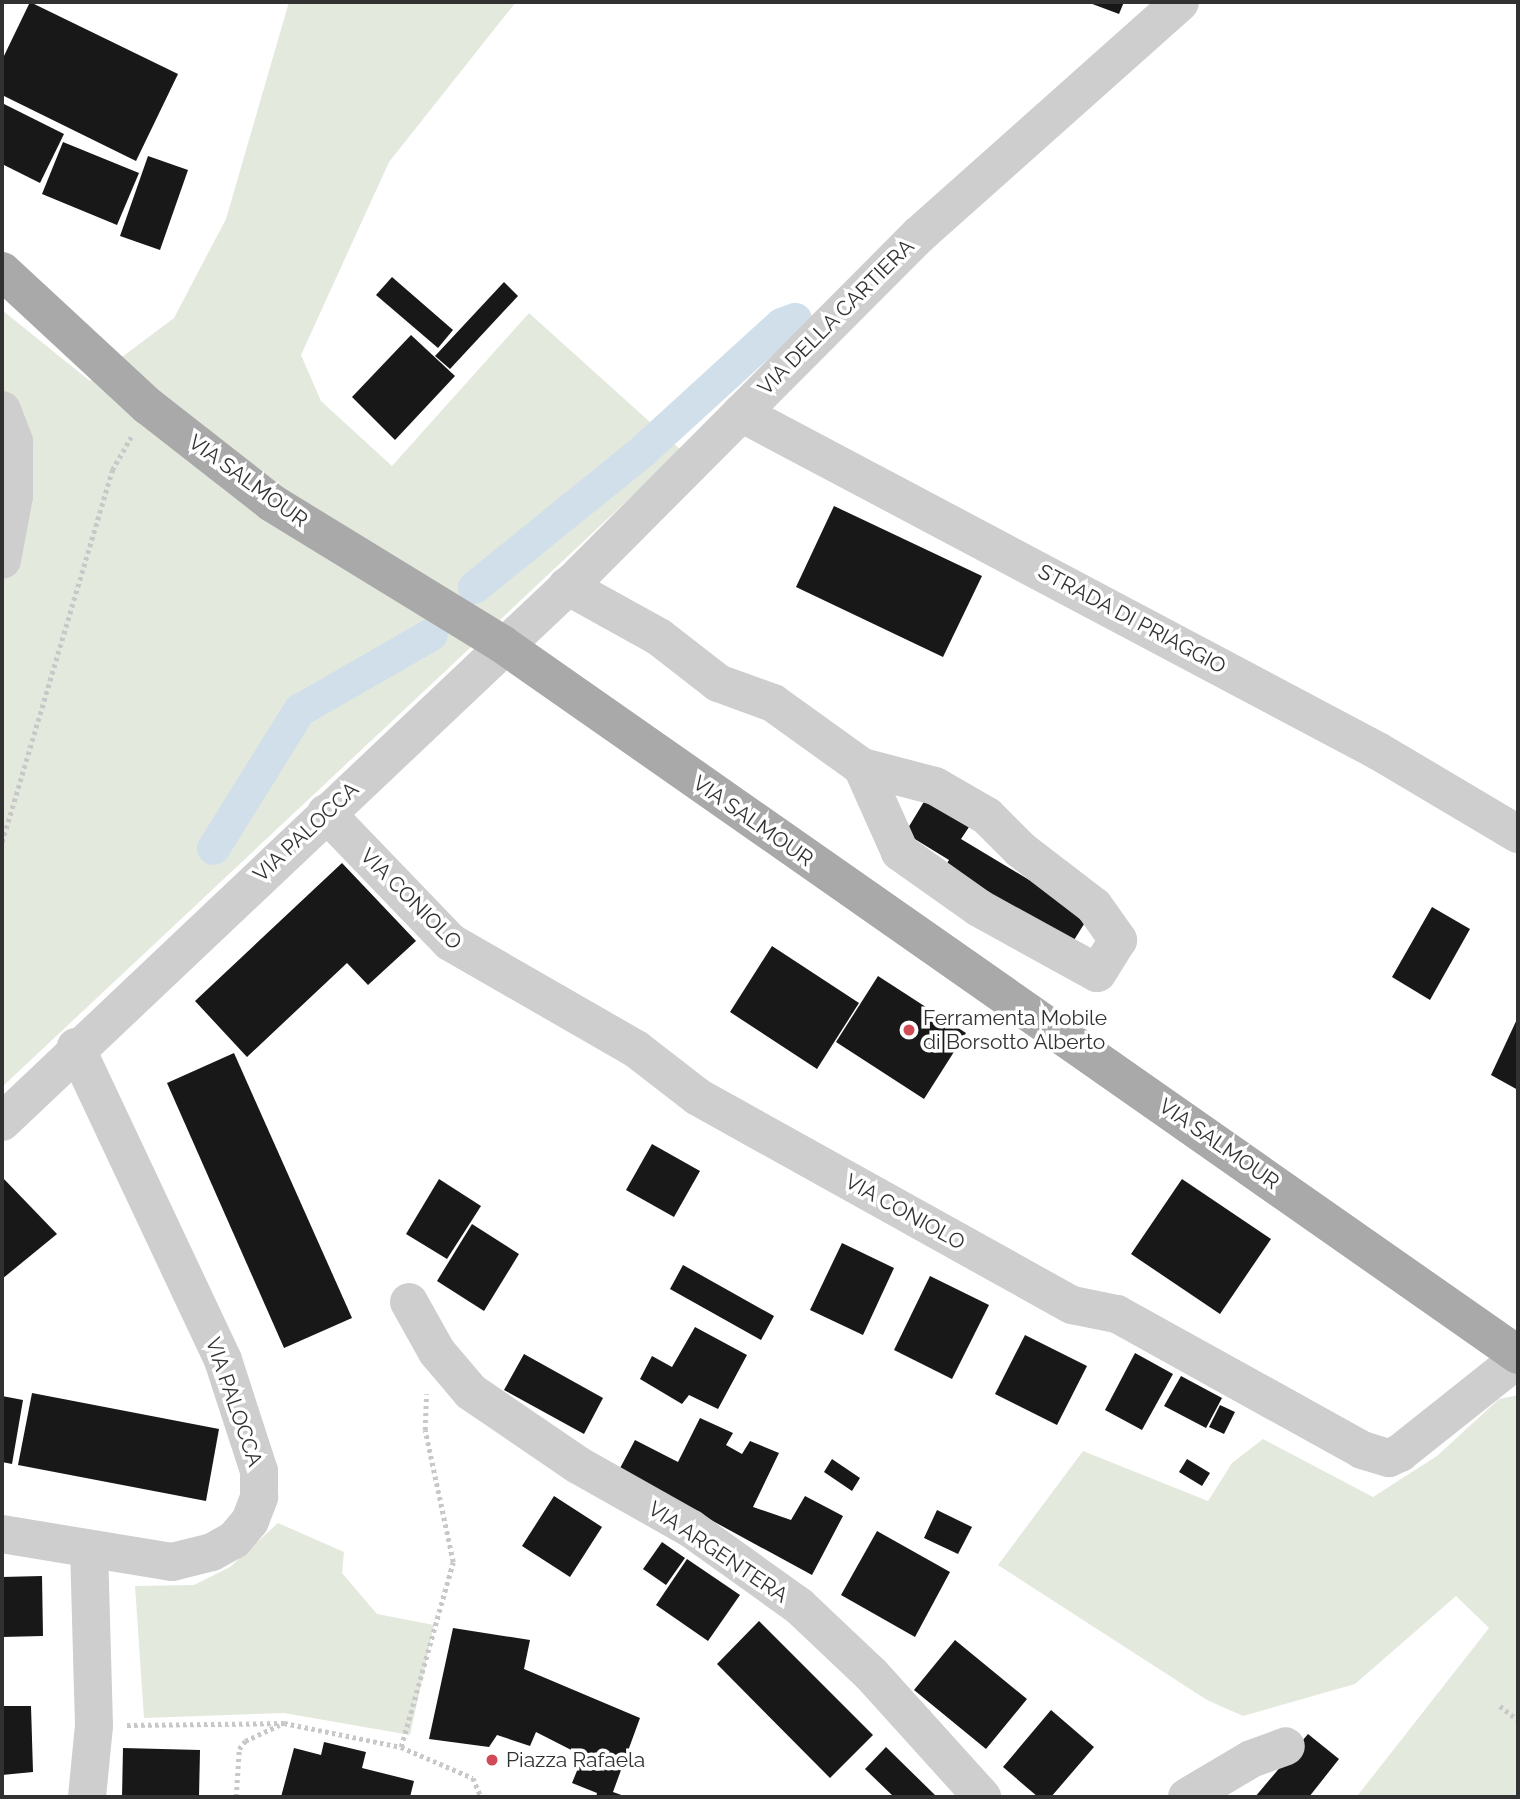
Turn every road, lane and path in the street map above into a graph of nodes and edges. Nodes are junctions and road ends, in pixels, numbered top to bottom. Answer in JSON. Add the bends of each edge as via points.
{"nodes":[{"id":1,"x":1180,"y":2,"type":"edge"},
{"id":2,"x":2,"y":271,"type":"edge"},
{"id":3,"x":148,"y":406,"type":"junction"},
{"id":4,"x":2,"y":410,"type":"edge"},
{"id":5,"x":741,"y":413,"type":"junction"},
{"id":6,"x":2,"y":560,"type":"edge"},
{"id":7,"x":567,"y":586,"type":"junction"},
{"id":8,"x":502,"y":644,"type":"junction"},
{"id":9,"x":862,"y":767,"type":"junction"},
{"id":10,"x":326,"y":813,"type":"junction"},
{"id":11,"x":1518,"y":834,"type":"edge"},
{"id":12,"x":2,"y":842,"type":"edge"},
{"id":13,"x":76,"y":1047,"type":"junction"},
{"id":14,"x":2,"y":1122,"type":"edge"},
{"id":15,"x":409,"y":1302,"type":"dead end"},
{"id":16,"x":437,"y":1352,"type":"junction"},
{"id":17,"x":1518,"y":1357,"type":"edge"},
{"id":18,"x":2,"y":1534,"type":"edge"},
{"id":19,"x":89,"y":1549,"type":"junction"},
{"id":20,"x":1500,"y":1706,"type":"dead end"},
{"id":21,"x":1518,"y":1720,"type":"edge"},
{"id":22,"x":284,"y":1723,"type":"junction"},
{"id":23,"x":94,"y":1726,"type":"junction"},
{"id":24,"x":1286,"y":1746,"type":"dead end"},
{"id":25,"x":401,"y":1747,"type":"junction"},
{"id":26,"x":87,"y":1797,"type":"edge"},
{"id":27,"x":236,"y":1797,"type":"edge"},
{"id":28,"x":481,"y":1797,"type":"edge"},
{"id":29,"x":982,"y":1797,"type":"edge"},
{"id":30,"x":1187,"y":1797,"type":"edge"}],
"edges":[{"from":1,"to":5,"type":"street","name":"VIA DELLA CARTIERA","via":[[920,234]]},
{"from":2,"to":3,"type":"main road","name":"VIA SALMOUR"},
{"from":3,"to":8,"type":"main road","name":"VIA SALMOUR","via":[[272,503]]},
{"from":3,"to":12,"type":"path","via":[[113,470]]},
{"from":4,"to":6,"type":"street","via":[[14,442],[14,496]]},
{"from":5,"to":7,"type":"street","name":"VIA DELLA CARTIERA"},
{"from":5,"to":11,"type":"street","name":"STRADA DI PRIAGGIO","via":[[1378,751]]},
{"from":7,"to":8,"type":"street","name":"VIA DELLA CARTIERA"},
{"from":7,"to":9,"type":"street","via":[[659,638],[718,683],[773,703]]},
{"from":8,"to":10,"type":"street","name":"VIA PALOCCA"},
{"from":8,"to":17,"type":"main road","name":"VIA SALMOUR"},
{"from":9,"to":9,"type":"street","via":[[935,786],[987,816],[1021,850],[1094,906],[1118,940],[1097,973],[979,908],[900,852]]},
{"from":10,"to":13,"type":"street","name":"VIA PALOCCA"},
{"from":10,"to":17,"type":"street","name":"VIA CONIOLO","via":[[450,942],[636,1049],[698,1097],[1072,1305],[1117,1314],[1362,1450],[1378,1457],[1400,1453]]},
{"from":13,"to":14,"type":"street","name":"VIA PALOCCA"},
{"from":13,"to":19,"type":"street","name":"VIA PALOCCA","via":[[223,1360],[259,1471],[259,1497],[250,1521],[234,1540],[212,1552],[152,1562]]},
{"from":15,"to":16,"type":"street","name":"VIA ARGENTERA"},
{"from":16,"to":25,"type":"path","via":[[427,1370],[425,1430],[453,1562]]},
{"from":16,"to":29,"type":"street","name":"VIA ARGENTERA","via":[[471,1392],[578,1465],[690,1528],[799,1606],[872,1674]]},
{"from":18,"to":19,"type":"street","name":"VIA PALOCCA"},
{"from":19,"to":23,"type":"street"},
{"from":20,"to":21,"type":"path"},
{"from":22,"to":23,"type":"path"},
{"from":22,"to":25,"type":"path"},
{"from":22,"to":27,"type":"path","via":[[245,1741],[239,1749]]},
{"from":23,"to":26,"type":"street"},
{"from":24,"to":30,"type":"street","via":[[1251,1759]]},
{"from":25,"to":28,"type":"path","via":[[473,1779]]}]}
